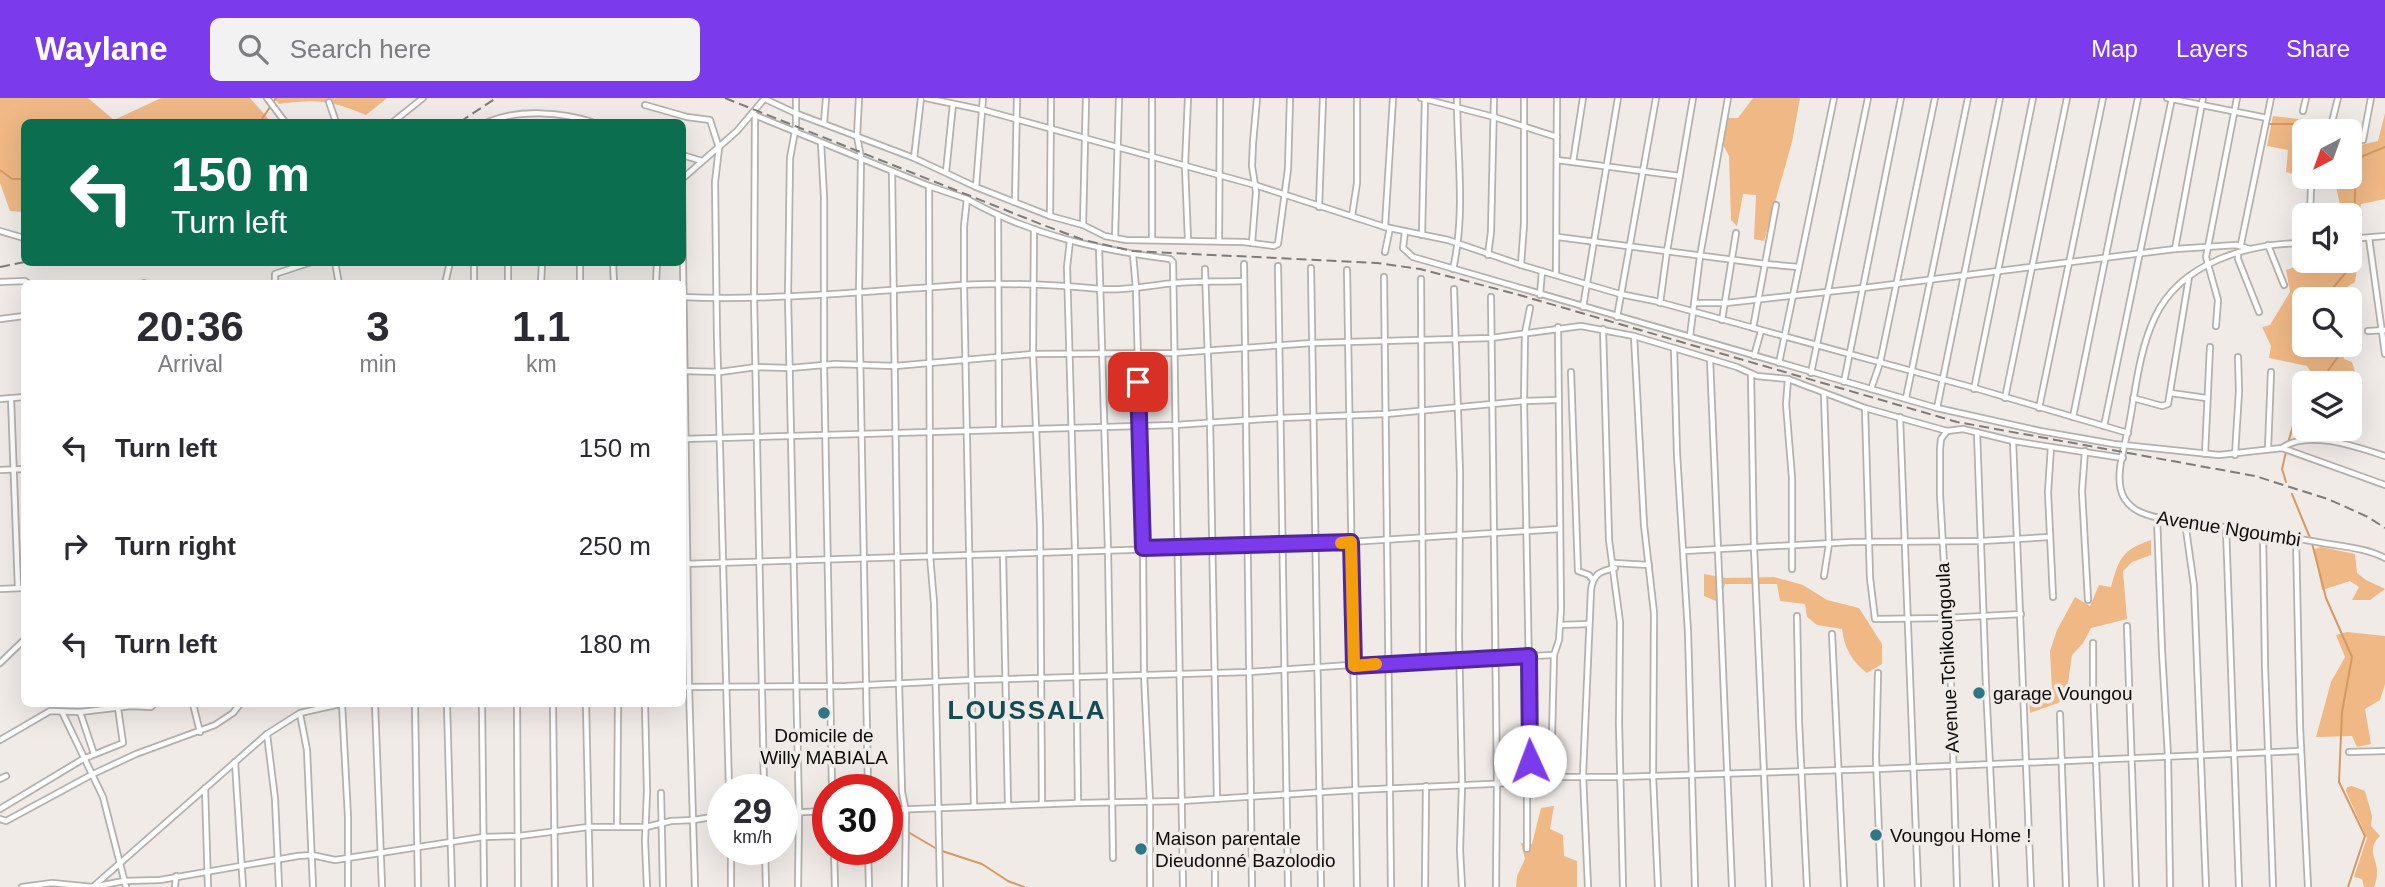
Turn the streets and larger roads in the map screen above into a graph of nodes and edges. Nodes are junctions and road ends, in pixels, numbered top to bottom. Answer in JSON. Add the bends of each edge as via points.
{"nodes":[{"id":1,"x":268,"y":98,"type":"edge"},
{"id":2,"x":423,"y":98,"type":"edge"},
{"id":3,"x":765,"y":98,"type":"edge"},
{"id":4,"x":796,"y":98,"type":"edge"},
{"id":5,"x":826,"y":98,"type":"edge"},
{"id":6,"x":859,"y":98,"type":"edge"},
{"id":7,"x":923,"y":98,"type":"edge"},
{"id":8,"x":965,"y":98,"type":"edge"},
{"id":9,"x":983,"y":98,"type":"edge"},
{"id":10,"x":1017,"y":98,"type":"edge"},
{"id":11,"x":1051,"y":98,"type":"edge"},
{"id":12,"x":1086,"y":98,"type":"edge"},
{"id":13,"x":1119,"y":98,"type":"edge"},
{"id":14,"x":1152,"y":98,"type":"edge"},
{"id":15,"x":1188,"y":98,"type":"edge"},
{"id":16,"x":1220,"y":98,"type":"edge"},
{"id":17,"x":1257,"y":98,"type":"edge"},
{"id":18,"x":1290,"y":98,"type":"edge"},
{"id":19,"x":1323,"y":98,"type":"edge"},
{"id":20,"x":1357,"y":98,"type":"edge"},
{"id":21,"x":1393,"y":98,"type":"edge"},
{"id":22,"x":1424,"y":98,"type":"edge"},
{"id":23,"x":1457,"y":98,"type":"edge"},
{"id":24,"x":1494,"y":98,"type":"edge"},
{"id":25,"x":1524,"y":98,"type":"edge"},
{"id":26,"x":1557,"y":98,"type":"edge"},
{"id":27,"x":1583,"y":98,"type":"edge"},
{"id":28,"x":1618,"y":98,"type":"edge"},
{"id":29,"x":1656,"y":98,"type":"edge"},
{"id":30,"x":1693,"y":98,"type":"edge"},
{"id":31,"x":1728,"y":98,"type":"edge"},
{"id":32,"x":1835,"y":98,"type":"edge"},
{"id":33,"x":1868,"y":98,"type":"edge"},
{"id":34,"x":1901,"y":98,"type":"edge"},
{"id":35,"x":1935,"y":98,"type":"edge"},
{"id":36,"x":1968,"y":98,"type":"edge"},
{"id":37,"x":2000,"y":98,"type":"edge"},
{"id":38,"x":2034,"y":98,"type":"edge"},
{"id":39,"x":2067,"y":98,"type":"edge"},
{"id":40,"x":2103,"y":98,"type":"edge"},
{"id":41,"x":2138,"y":98,"type":"edge"},
{"id":42,"x":2170,"y":98,"type":"edge"},
{"id":43,"x":2203,"y":98,"type":"edge"},
{"id":44,"x":2237,"y":98,"type":"edge"},
{"id":45,"x":2271,"y":98,"type":"edge"},
{"id":46,"x":2306,"y":98,"type":"edge"},
{"id":47,"x":2338,"y":98,"type":"edge"},
{"id":48,"x":2371,"y":98,"type":"edge"},
{"id":49,"x":935,"y":99,"type":"edge"},
{"id":50,"x":329,"y":102,"type":"dead end"},
{"id":51,"x":953,"y":104,"type":"junction"},
{"id":52,"x":2201,"y":104,"type":"junction"},
{"id":53,"x":645,"y":105,"type":"dead end"},
{"id":54,"x":964,"y":106,"type":"junction"},
{"id":55,"x":1457,"y":107,"type":"junction"},
{"id":56,"x":983,"y":110,"type":"junction"},
{"id":57,"x":2234,"y":110,"type":"junction"},
{"id":58,"x":2303,"y":111,"type":"dead end"},
{"id":59,"x":795,"y":113,"type":"junction"},
{"id":60,"x":753,"y":114,"type":"junction"},
{"id":61,"x":541,"y":115,"type":"junction"},
{"id":62,"x":1494,"y":117,"type":"junction"},
{"id":63,"x":2267,"y":118,"type":"junction"},
{"id":64,"x":283,"y":119,"type":"edge"},
{"id":65,"x":335,"y":119,"type":"edge"},
{"id":66,"x":397,"y":119,"type":"edge"},
{"id":67,"x":511,"y":119,"type":"edge"},
{"id":68,"x":541,"y":119,"type":"edge"},
{"id":69,"x":571,"y":119,"type":"edge"},
{"id":70,"x":2333,"y":119,"type":"edge"},
{"id":71,"x":1016,"y":120,"type":"junction"},
{"id":72,"x":824,"y":123,"type":"junction"},
{"id":73,"x":1523,"y":127,"type":"junction"},
{"id":74,"x":1050,"y":130,"type":"junction"},
{"id":75,"x":795,"y":131,"type":"junction"},
{"id":76,"x":856,"y":136,"type":"junction"},
{"id":77,"x":1558,"y":137,"type":"junction"},
{"id":78,"x":1085,"y":139,"type":"junction"},
{"id":79,"x":2363,"y":140,"type":"dead end"},
{"id":80,"x":821,"y":143,"type":"junction"},
{"id":81,"x":1119,"y":147,"type":"junction"},
{"id":82,"x":719,"y":148,"type":"junction"},
{"id":83,"x":686,"y":156,"type":"edge"},
{"id":84,"x":1150,"y":156,"type":"junction"},
{"id":85,"x":861,"y":158,"type":"junction"},
{"id":86,"x":914,"y":158,"type":"junction"},
{"id":87,"x":1558,"y":160,"type":"junction"},
{"id":88,"x":703,"y":161,"type":"junction"},
{"id":89,"x":1573,"y":162,"type":"junction"},
{"id":90,"x":1185,"y":166,"type":"junction"},
{"id":91,"x":1607,"y":167,"type":"junction"},
{"id":92,"x":1644,"y":171,"type":"junction"},
{"id":93,"x":892,"y":172,"type":"junction"},
{"id":94,"x":946,"y":172,"type":"junction"},
{"id":95,"x":1218,"y":175,"type":"junction"},
{"id":96,"x":686,"y":176,"type":"edge"},
{"id":97,"x":1680,"y":176,"type":"junction"},
{"id":98,"x":1255,"y":185,"type":"junction"},
{"id":99,"x":929,"y":186,"type":"junction"},
{"id":100,"x":976,"y":187,"type":"junction"},
{"id":101,"x":1284,"y":195,"type":"junction"},
{"id":102,"x":967,"y":199,"type":"junction"},
{"id":103,"x":1015,"y":202,"type":"junction"},
{"id":104,"x":1776,"y":205,"type":"dead end"},
{"id":105,"x":1318,"y":207,"type":"junction"},
{"id":106,"x":998,"y":215,"type":"junction"},
{"id":107,"x":1051,"y":216,"type":"junction"},
{"id":108,"x":1352,"y":216,"type":"junction"},
{"id":109,"x":1083,"y":225,"type":"junction"},
{"id":110,"x":1388,"y":227,"type":"junction"},
{"id":111,"x":1034,"y":229,"type":"junction"},
{"id":112,"x":0,"y":231,"type":"edge"},
{"id":113,"x":1405,"y":232,"type":"junction"},
{"id":114,"x":1736,"y":233,"type":"dead end"},
{"id":115,"x":21,"y":236,"type":"edge"},
{"id":116,"x":1422,"y":236,"type":"junction"},
{"id":117,"x":2385,"y":236,"type":"edge"},
{"id":118,"x":1558,"y":237,"type":"junction"},
{"id":119,"x":1115,"y":238,"type":"junction"},
{"id":120,"x":2362,"y":238,"type":"edge"},
{"id":121,"x":2369,"y":238,"type":"junction"},
{"id":122,"x":1152,"y":239,"type":"junction"},
{"id":123,"x":1188,"y":240,"type":"junction"},
{"id":124,"x":1219,"y":240,"type":"junction"},
{"id":125,"x":1070,"y":241,"type":"junction"},
{"id":126,"x":1593,"y":241,"type":"junction"},
{"id":127,"x":1252,"y":243,"type":"junction"},
{"id":128,"x":1458,"y":244,"type":"junction"},
{"id":129,"x":2292,"y":244,"type":"edge"},
{"id":130,"x":2241,"y":245,"type":"junction"},
{"id":131,"x":2268,"y":245,"type":"junction"},
{"id":132,"x":1631,"y":246,"type":"junction"},
{"id":133,"x":2207,"y":246,"type":"junction"},
{"id":134,"x":1099,"y":248,"type":"junction"},
{"id":135,"x":2175,"y":249,"type":"junction"},
{"id":136,"x":2251,"y":249,"type":"junction"},
{"id":137,"x":1667,"y":251,"type":"junction"},
{"id":138,"x":1385,"y":252,"type":"dead end"},
{"id":139,"x":2238,"y":253,"type":"junction"},
{"id":140,"x":1133,"y":255,"type":"junction"},
{"id":141,"x":1488,"y":255,"type":"junction"},
{"id":142,"x":2140,"y":255,"type":"junction"},
{"id":143,"x":1700,"y":256,"type":"junction"},
{"id":144,"x":2105,"y":258,"type":"junction"},
{"id":145,"x":1732,"y":260,"type":"junction"},
{"id":146,"x":2069,"y":262,"type":"junction"},
{"id":147,"x":1244,"y":264,"type":"dead end"},
{"id":148,"x":1765,"y":264,"type":"junction"},
{"id":149,"x":1521,"y":265,"type":"junction"},
{"id":150,"x":2207,"y":265,"type":"junction"},
{"id":151,"x":299,"y":266,"type":"edge"},
{"id":152,"x":1278,"y":266,"type":"dead end"},
{"id":153,"x":2032,"y":266,"type":"junction"},
{"id":154,"x":1800,"y":267,"type":"junction"},
{"id":155,"x":1205,"y":268,"type":"dead end"},
{"id":156,"x":1311,"y":268,"type":"dead end"},
{"id":157,"x":1452,"y":269,"type":"junction"},
{"id":158,"x":1347,"y":270,"type":"dead end"},
{"id":159,"x":1999,"y":270,"type":"junction"},
{"id":160,"x":1542,"y":271,"type":"junction"},
{"id":161,"x":1556,"y":275,"type":"junction"},
{"id":162,"x":1963,"y":275,"type":"junction"},
{"id":163,"x":1384,"y":276,"type":"dead end"},
{"id":164,"x":2189,"y":276,"type":"junction"},
{"id":165,"x":1931,"y":278,"type":"junction"},
{"id":166,"x":1421,"y":279,"type":"dead end"},
{"id":167,"x":275,"y":280,"type":"edge"},
{"id":168,"x":21,"y":281,"type":"edge"},
{"id":169,"x":1244,"y":281,"type":"junction"},
{"id":170,"x":0,"y":282,"type":"edge"},
{"id":171,"x":1205,"y":282,"type":"junction"},
{"id":172,"x":1897,"y":282,"type":"junction"},
{"id":173,"x":1174,"y":283,"type":"junction"},
{"id":174,"x":1587,"y":283,"type":"junction"},
{"id":175,"x":1033,"y":284,"type":"junction"},
{"id":176,"x":964,"y":285,"type":"junction"},
{"id":177,"x":998,"y":285,"type":"junction"},
{"id":178,"x":1068,"y":285,"type":"junction"},
{"id":179,"x":2284,"y":285,"type":"dead end"},
{"id":180,"x":1136,"y":288,"type":"junction"},
{"id":181,"x":1863,"y":288,"type":"junction"},
{"id":182,"x":928,"y":289,"type":"junction"},
{"id":183,"x":1101,"y":289,"type":"junction"},
{"id":184,"x":1454,"y":289,"type":"dead end"},
{"id":185,"x":894,"y":291,"type":"junction"},
{"id":186,"x":1828,"y":291,"type":"junction"},
{"id":187,"x":825,"y":294,"type":"junction"},
{"id":188,"x":859,"y":294,"type":"junction"},
{"id":189,"x":1620,"y":294,"type":"junction"},
{"id":190,"x":788,"y":295,"type":"junction"},
{"id":191,"x":1540,"y":295,"type":"junction"},
{"id":192,"x":1794,"y":295,"type":"junction"},
{"id":193,"x":686,"y":297,"type":"edge"},
{"id":194,"x":754,"y":297,"type":"junction"},
{"id":195,"x":1491,"y":297,"type":"dead end"},
{"id":196,"x":718,"y":298,"type":"junction"},
{"id":197,"x":1760,"y":298,"type":"junction"},
{"id":198,"x":1660,"y":303,"type":"junction"},
{"id":199,"x":1695,"y":303,"type":"junction"},
{"id":200,"x":1726,"y":303,"type":"junction"},
{"id":201,"x":1583,"y":307,"type":"junction"},
{"id":202,"x":1530,"y":308,"type":"dead end"},
{"id":203,"x":1693,"y":313,"type":"junction"},
{"id":204,"x":2259,"y":313,"type":"dead end"},
{"id":205,"x":21,"y":316,"type":"edge"},
{"id":206,"x":1617,"y":317,"type":"junction"},
{"id":207,"x":0,"y":319,"type":"edge"},
{"id":208,"x":1723,"y":320,"type":"junction"},
{"id":209,"x":2216,"y":326,"type":"dead end"},
{"id":210,"x":1558,"y":327,"type":"junction"},
{"id":211,"x":1753,"y":328,"type":"junction"},
{"id":212,"x":1603,"y":329,"type":"junction"},
{"id":213,"x":2384,"y":330,"type":"edge"},
{"id":214,"x":1761,"y":331,"type":"junction"},
{"id":215,"x":2368,"y":331,"type":"dead end"},
{"id":216,"x":1525,"y":333,"type":"junction"},
{"id":217,"x":1634,"y":336,"type":"junction"},
{"id":218,"x":1690,"y":336,"type":"junction"},
{"id":219,"x":1785,"y":337,"type":"junction"},
{"id":220,"x":1491,"y":338,"type":"junction"},
{"id":221,"x":1455,"y":339,"type":"junction"},
{"id":222,"x":1420,"y":340,"type":"junction"},
{"id":223,"x":1348,"y":342,"type":"junction"},
{"id":224,"x":1384,"y":342,"type":"junction"},
{"id":225,"x":1312,"y":343,"type":"junction"},
{"id":226,"x":1817,"y":346,"type":"junction"},
{"id":227,"x":1279,"y":347,"type":"junction"},
{"id":228,"x":2210,"y":347,"type":"dead end"},
{"id":229,"x":1674,"y":348,"type":"junction"},
{"id":230,"x":1246,"y":349,"type":"junction"},
{"id":231,"x":1208,"y":351,"type":"junction"},
{"id":232,"x":1070,"y":353,"type":"junction"},
{"id":233,"x":1174,"y":353,"type":"junction"},
{"id":234,"x":1033,"y":354,"type":"junction"},
{"id":235,"x":1102,"y":354,"type":"junction"},
{"id":236,"x":1137,"y":354,"type":"junction"},
{"id":237,"x":2385,"y":354,"type":"edge"},
{"id":238,"x":1849,"y":355,"type":"junction"},
{"id":239,"x":999,"y":356,"type":"junction"},
{"id":240,"x":1754,"y":356,"type":"junction"},
{"id":241,"x":2238,"y":357,"type":"dead end"},
{"id":242,"x":966,"y":358,"type":"junction"},
{"id":243,"x":1710,"y":359,"type":"junction"},
{"id":244,"x":931,"y":361,"type":"junction"},
{"id":245,"x":1779,"y":363,"type":"junction"},
{"id":246,"x":1880,"y":363,"type":"junction"},
{"id":247,"x":824,"y":365,"type":"junction"},
{"id":248,"x":861,"y":365,"type":"junction"},
{"id":249,"x":895,"y":366,"type":"junction"},
{"id":250,"x":756,"y":367,"type":"junction"},
{"id":251,"x":790,"y":368,"type":"junction"},
{"id":252,"x":686,"y":371,"type":"edge"},
{"id":253,"x":1912,"y":371,"type":"junction"},
{"id":254,"x":720,"y":372,"type":"junction"},
{"id":255,"x":1571,"y":372,"type":"dead end"},
{"id":256,"x":2272,"y":372,"type":"dead end"},
{"id":257,"x":1811,"y":373,"type":"junction"},
{"id":258,"x":1751,"y":374,"type":"junction"},
{"id":259,"x":1787,"y":379,"type":"junction"},
{"id":260,"x":1943,"y":380,"type":"junction"},
{"id":261,"x":1844,"y":382,"type":"junction"},
{"id":262,"x":1974,"y":388,"type":"junction"},
{"id":263,"x":1871,"y":389,"type":"junction"},
{"id":264,"x":2171,"y":393,"type":"junction"},
{"id":265,"x":1824,"y":394,"type":"junction"},
{"id":266,"x":21,"y":397,"type":"edge"},
{"id":267,"x":11,"y":398,"type":"junction"},
{"id":268,"x":1906,"y":398,"type":"junction"},
{"id":269,"x":2006,"y":398,"type":"junction"},
{"id":270,"x":2133,"y":398,"type":"junction"},
{"id":271,"x":2206,"y":398,"type":"junction"},
{"id":272,"x":0,"y":399,"type":"edge"},
{"id":273,"x":1558,"y":400,"type":"junction"},
{"id":274,"x":1524,"y":401,"type":"junction"},
{"id":275,"x":1493,"y":403,"type":"junction"},
{"id":276,"x":1457,"y":406,"type":"junction"},
{"id":277,"x":1865,"y":408,"type":"junction"},
{"id":278,"x":1937,"y":408,"type":"junction"},
{"id":279,"x":2039,"y":408,"type":"junction"},
{"id":280,"x":1422,"y":411,"type":"junction"},
{"id":281,"x":1386,"y":414,"type":"junction"},
{"id":282,"x":1313,"y":416,"type":"junction"},
{"id":283,"x":1350,"y":416,"type":"junction"},
{"id":284,"x":1900,"y":417,"type":"junction"},
{"id":285,"x":1280,"y":418,"type":"junction"},
{"id":286,"x":2073,"y":418,"type":"junction"},
{"id":287,"x":1246,"y":420,"type":"junction"},
{"id":288,"x":1210,"y":421,"type":"junction"},
{"id":289,"x":1140,"y":425,"type":"junction"},
{"id":290,"x":1175,"y":425,"type":"junction"},
{"id":291,"x":1104,"y":426,"type":"junction"},
{"id":292,"x":2104,"y":426,"type":"junction"},
{"id":293,"x":1036,"y":428,"type":"junction"},
{"id":294,"x":1072,"y":428,"type":"junction"},
{"id":295,"x":999,"y":429,"type":"junction"},
{"id":296,"x":966,"y":430,"type":"junction"},
{"id":297,"x":931,"y":431,"type":"junction"},
{"id":298,"x":1947,"y":431,"type":"junction"},
{"id":299,"x":1977,"y":432,"type":"junction"},
{"id":300,"x":895,"y":433,"type":"junction"},
{"id":301,"x":2128,"y":433,"type":"junction"},
{"id":302,"x":791,"y":435,"type":"junction"},
{"id":303,"x":863,"y":435,"type":"junction"},
{"id":304,"x":757,"y":436,"type":"junction"},
{"id":305,"x":826,"y":436,"type":"junction"},
{"id":306,"x":721,"y":438,"type":"junction"},
{"id":307,"x":686,"y":439,"type":"edge"},
{"id":308,"x":2013,"y":441,"type":"junction"},
{"id":309,"x":2126,"y":445,"type":"junction"},
{"id":310,"x":2051,"y":447,"type":"junction"},
{"id":311,"x":2282,"y":448,"type":"junction"},
{"id":312,"x":2268,"y":449,"type":"junction"},
{"id":313,"x":2085,"y":452,"type":"junction"},
{"id":314,"x":2206,"y":454,"type":"junction"},
{"id":315,"x":2235,"y":455,"type":"junction"},
{"id":316,"x":2385,"y":456,"type":"edge"},
{"id":317,"x":2123,"y":458,"type":"junction"},
{"id":318,"x":21,"y":469,"type":"edge"},
{"id":319,"x":0,"y":470,"type":"edge"},
{"id":320,"x":13,"y":470,"type":"junction"},
{"id":321,"x":2385,"y":485,"type":"edge"},
{"id":322,"x":2157,"y":517,"type":"junction"},
{"id":323,"x":2185,"y":522,"type":"junction"},
{"id":324,"x":2226,"y":528,"type":"junction"},
{"id":325,"x":1559,"y":529,"type":"junction"},
{"id":326,"x":1528,"y":531,"type":"junction"},
{"id":327,"x":2263,"y":533,"type":"junction"},
{"id":328,"x":1495,"y":534,"type":"junction"},
{"id":329,"x":1460,"y":537,"type":"junction"},
{"id":330,"x":2049,"y":537,"type":"junction"},
{"id":331,"x":1423,"y":538,"type":"junction"},
{"id":332,"x":2016,"y":538,"type":"junction"},
{"id":333,"x":2296,"y":538,"type":"junction"},
{"id":334,"x":1387,"y":540,"type":"junction"},
{"id":335,"x":1982,"y":541,"type":"junction"},
{"id":336,"x":1351,"y":542,"type":"junction"},
{"id":337,"x":1869,"y":542,"type":"junction"},
{"id":338,"x":1906,"y":542,"type":"junction"},
{"id":339,"x":1941,"y":542,"type":"junction"},
{"id":340,"x":1283,"y":544,"type":"junction"},
{"id":341,"x":1317,"y":544,"type":"junction"},
{"id":342,"x":1829,"y":544,"type":"junction"},
{"id":343,"x":1791,"y":546,"type":"junction"},
{"id":344,"x":1247,"y":547,"type":"junction"},
{"id":345,"x":1143,"y":548,"type":"junction"},
{"id":346,"x":1180,"y":548,"type":"junction"},
{"id":347,"x":1211,"y":548,"type":"junction"},
{"id":348,"x":1754,"y":548,"type":"junction"},
{"id":349,"x":1719,"y":549,"type":"junction"},
{"id":350,"x":1075,"y":550,"type":"junction"},
{"id":351,"x":1108,"y":550,"type":"junction"},
{"id":352,"x":1683,"y":551,"type":"junction"},
{"id":353,"x":1040,"y":553,"type":"junction"},
{"id":354,"x":930,"y":555,"type":"junction"},
{"id":355,"x":968,"y":555,"type":"junction"},
{"id":356,"x":1003,"y":555,"type":"junction"},
{"id":357,"x":898,"y":556,"type":"junction"},
{"id":358,"x":864,"y":557,"type":"junction"},
{"id":359,"x":2385,"y":558,"type":"edge"},
{"id":360,"x":828,"y":559,"type":"junction"},
{"id":361,"x":793,"y":561,"type":"junction"},
{"id":362,"x":760,"y":562,"type":"junction"},
{"id":363,"x":686,"y":564,"type":"edge"},
{"id":364,"x":725,"y":564,"type":"junction"},
{"id":365,"x":1649,"y":565,"type":"junction"},
{"id":366,"x":1614,"y":566,"type":"junction"},
{"id":367,"x":1792,"y":569,"type":"dead end"},
{"id":368,"x":1824,"y":576,"type":"dead end"},
{"id":369,"x":1592,"y":579,"type":"junction"},
{"id":370,"x":18,"y":588,"type":"joint"},
{"id":371,"x":0,"y":589,"type":"edge"},
{"id":372,"x":2053,"y":597,"type":"dead end"},
{"id":373,"x":2088,"y":600,"type":"dead end"},
{"id":374,"x":2021,"y":614,"type":"junction"},
{"id":375,"x":1797,"y":616,"type":"dead end"},
{"id":376,"x":1985,"y":616,"type":"junction"},
{"id":377,"x":1946,"y":618,"type":"junction"},
{"id":378,"x":1907,"y":619,"type":"junction"},
{"id":379,"x":1589,"y":624,"type":"junction"},
{"id":380,"x":1560,"y":625,"type":"junction"},
{"id":381,"x":2127,"y":626,"type":"dead end"},
{"id":382,"x":1832,"y":634,"type":"dead end"},
{"id":383,"x":21,"y":643,"type":"edge"},
{"id":384,"x":2093,"y":643,"type":"dead end"},
{"id":385,"x":1555,"y":655,"type":"junction"},
{"id":386,"x":1529,"y":656,"type":"junction"},
{"id":387,"x":1495,"y":657,"type":"junction"},
{"id":388,"x":1460,"y":659,"type":"junction"},
{"id":389,"x":1423,"y":660,"type":"junction"},
{"id":390,"x":0,"y":663,"type":"edge"},
{"id":391,"x":1389,"y":663,"type":"junction"},
{"id":392,"x":1354,"y":666,"type":"junction"},
{"id":393,"x":1318,"y":668,"type":"junction"},
{"id":394,"x":1285,"y":669,"type":"junction"},
{"id":395,"x":1213,"y":671,"type":"junction"},
{"id":396,"x":1249,"y":672,"type":"junction"},
{"id":397,"x":1181,"y":673,"type":"junction"},
{"id":398,"x":1878,"y":673,"type":"dead end"},
{"id":399,"x":1144,"y":674,"type":"junction"},
{"id":400,"x":1108,"y":676,"type":"junction"},
{"id":401,"x":1075,"y":677,"type":"junction"},
{"id":402,"x":1039,"y":678,"type":"junction"},
{"id":403,"x":1005,"y":679,"type":"junction"},
{"id":404,"x":971,"y":680,"type":"junction"},
{"id":405,"x":935,"y":682,"type":"junction"},
{"id":406,"x":899,"y":684,"type":"junction"},
{"id":407,"x":867,"y":685,"type":"junction"},
{"id":408,"x":726,"y":686,"type":"junction"},
{"id":409,"x":764,"y":686,"type":"junction"},
{"id":410,"x":795,"y":686,"type":"junction"},
{"id":411,"x":830,"y":686,"type":"junction"},
{"id":412,"x":686,"y":687,"type":"edge"},
{"id":413,"x":122,"y":707,"type":"edge"},
{"id":414,"x":194,"y":707,"type":"edge"},
{"id":415,"x":238,"y":707,"type":"edge"},
{"id":416,"x":329,"y":707,"type":"edge"},
{"id":417,"x":341,"y":707,"type":"edge"},
{"id":418,"x":375,"y":707,"type":"edge"},
{"id":419,"x":415,"y":707,"type":"edge"},
{"id":420,"x":447,"y":707,"type":"edge"},
{"id":421,"x":482,"y":707,"type":"edge"},
{"id":422,"x":517,"y":707,"type":"edge"},
{"id":423,"x":553,"y":707,"type":"edge"},
{"id":424,"x":586,"y":707,"type":"edge"},
{"id":425,"x":618,"y":707,"type":"edge"},
{"id":426,"x":645,"y":707,"type":"edge"},
{"id":427,"x":118,"y":708,"type":"junction"},
{"id":428,"x":62,"y":712,"type":"junction"},
{"id":429,"x":80,"y":712,"type":"junction"},
{"id":430,"x":2060,"y":714,"type":"dead end"},
{"id":431,"x":297,"y":715,"type":"junction"},
{"id":432,"x":200,"y":732,"type":"junction"},
{"id":433,"x":267,"y":734,"type":"junction"},
{"id":434,"x":0,"y":740,"type":"edge"},
{"id":435,"x":2301,"y":751,"type":"junction"},
{"id":436,"x":2385,"y":751,"type":"edge"},
{"id":437,"x":2268,"y":752,"type":"junction"},
{"id":438,"x":2349,"y":752,"type":"dead end"},
{"id":439,"x":94,"y":754,"type":"junction"},
{"id":440,"x":2233,"y":754,"type":"junction"},
{"id":441,"x":2200,"y":755,"type":"junction"},
{"id":442,"x":2168,"y":757,"type":"junction"},
{"id":443,"x":2132,"y":758,"type":"junction"},
{"id":444,"x":83,"y":759,"type":"junction"},
{"id":445,"x":2097,"y":760,"type":"junction"},
{"id":446,"x":2060,"y":761,"type":"junction"},
{"id":447,"x":235,"y":762,"type":"junction"},
{"id":448,"x":2025,"y":762,"type":"junction"},
{"id":449,"x":1990,"y":764,"type":"junction"},
{"id":450,"x":1952,"y":765,"type":"junction"},
{"id":451,"x":1913,"y":767,"type":"junction"},
{"id":452,"x":1839,"y":769,"type":"junction"},
{"id":453,"x":1877,"y":769,"type":"junction"},
{"id":454,"x":1801,"y":770,"type":"junction"},
{"id":455,"x":1764,"y":772,"type":"junction"},
{"id":456,"x":1727,"y":773,"type":"junction"},
{"id":457,"x":729,"y":774,"type":"edge"},
{"id":458,"x":764,"y":774,"type":"edge"},
{"id":459,"x":832,"y":774,"type":"edge"},
{"id":460,"x":868,"y":774,"type":"edge"},
{"id":461,"x":1690,"y":774,"type":"junction"},
{"id":462,"x":91,"y":775,"type":"junction"},
{"id":463,"x":1583,"y":775,"type":"junction"},
{"id":464,"x":6,"y":776,"type":"dead end"},
{"id":465,"x":1653,"y":776,"type":"junction"},
{"id":466,"x":1551,"y":777,"type":"junction"},
{"id":467,"x":1619,"y":777,"type":"junction"},
{"id":468,"x":0,"y":779,"type":"edge"},
{"id":469,"x":1529,"y":780,"type":"junction"},
{"id":470,"x":1497,"y":783,"type":"junction"},
{"id":471,"x":1462,"y":785,"type":"junction"},
{"id":472,"x":1426,"y":786,"type":"junction"},
{"id":473,"x":205,"y":788,"type":"junction"},
{"id":474,"x":1390,"y":788,"type":"junction"},
{"id":475,"x":1356,"y":790,"type":"junction"},
{"id":476,"x":662,"y":793,"type":"dead end"},
{"id":477,"x":1318,"y":793,"type":"junction"},
{"id":478,"x":1286,"y":794,"type":"junction"},
{"id":479,"x":1251,"y":796,"type":"junction"},
{"id":480,"x":1217,"y":799,"type":"junction"},
{"id":481,"x":1182,"y":801,"type":"junction"},
{"id":482,"x":1111,"y":802,"type":"junction"},
{"id":483,"x":1150,"y":802,"type":"junction"},
{"id":484,"x":1078,"y":803,"type":"junction"},
{"id":485,"x":1042,"y":804,"type":"junction"},
{"id":486,"x":1008,"y":805,"type":"junction"},
{"id":487,"x":974,"y":807,"type":"junction"},
{"id":488,"x":936,"y":808,"type":"junction"},
{"id":489,"x":0,"y":809,"type":"edge"},
{"id":490,"x":903,"y":811,"type":"edge"},
{"id":491,"x":906,"y":811,"type":"junction"},
{"id":492,"x":812,"y":812,"type":"edge"},
{"id":493,"x":799,"y":813,"type":"junction"},
{"id":494,"x":707,"y":818,"type":"edge"},
{"id":495,"x":0,"y":819,"type":"edge"},
{"id":496,"x":694,"y":820,"type":"junction"},
{"id":497,"x":663,"y":824,"type":"junction"},
{"id":498,"x":617,"y":826,"type":"junction"},
{"id":499,"x":588,"y":827,"type":"junction"},
{"id":500,"x":646,"y":827,"type":"junction"},
{"id":501,"x":554,"y":830,"type":"junction"},
{"id":502,"x":519,"y":836,"type":"junction"},
{"id":503,"x":483,"y":837,"type":"junction"},
{"id":504,"x":450,"y":842,"type":"junction"},
{"id":505,"x":418,"y":846,"type":"junction"},
{"id":506,"x":1527,"y":849,"type":"dead end"},
{"id":507,"x":382,"y":852,"type":"junction"},
{"id":508,"x":312,"y":855,"type":"junction"},
{"id":509,"x":1113,"y":858,"type":"dead end"},
{"id":510,"x":348,"y":859,"type":"junction"},
{"id":511,"x":121,"y":860,"type":"junction"},
{"id":512,"x":279,"y":860,"type":"junction"},
{"id":513,"x":730,"y":865,"type":"edge"},
{"id":514,"x":765,"y":865,"type":"edge"},
{"id":515,"x":834,"y":865,"type":"edge"},
{"id":516,"x":868,"y":865,"type":"edge"},
{"id":517,"x":243,"y":866,"type":"junction"},
{"id":518,"x":1215,"y":869,"type":"dead end"},
{"id":519,"x":207,"y":870,"type":"junction"},
{"id":520,"x":176,"y":876,"type":"junction"},
{"id":521,"x":124,"y":881,"type":"junction"},
{"id":522,"x":22,"y":887,"type":"edge"},
{"id":523,"x":93,"y":887,"type":"edge"},
{"id":524,"x":126,"y":887,"type":"edge"},
{"id":525,"x":176,"y":887,"type":"edge"},
{"id":526,"x":208,"y":887,"type":"edge"},
{"id":527,"x":243,"y":887,"type":"edge"},
{"id":528,"x":279,"y":887,"type":"edge"},
{"id":529,"x":313,"y":887,"type":"edge"},
{"id":530,"x":348,"y":887,"type":"edge"},
{"id":531,"x":382,"y":887,"type":"edge"},
{"id":532,"x":418,"y":887,"type":"edge"},
{"id":533,"x":452,"y":887,"type":"edge"},
{"id":534,"x":484,"y":887,"type":"edge"},
{"id":535,"x":518,"y":887,"type":"edge"},
{"id":536,"x":555,"y":887,"type":"edge"},
{"id":537,"x":590,"y":887,"type":"edge"},
{"id":538,"x":647,"y":887,"type":"edge"},
{"id":539,"x":663,"y":887,"type":"edge"},
{"id":540,"x":695,"y":887,"type":"edge"},
{"id":541,"x":731,"y":887,"type":"edge"},
{"id":542,"x":766,"y":887,"type":"edge"},
{"id":543,"x":797,"y":887,"type":"edge"},
{"id":544,"x":835,"y":887,"type":"edge"},
{"id":545,"x":869,"y":887,"type":"edge"},
{"id":546,"x":905,"y":887,"type":"edge"},
{"id":547,"x":940,"y":887,"type":"edge"},
{"id":548,"x":1150,"y":887,"type":"edge"},
{"id":549,"x":1184,"y":887,"type":"edge"},
{"id":550,"x":1215,"y":887,"type":"edge"},
{"id":551,"x":1252,"y":887,"type":"edge"},
{"id":552,"x":1288,"y":887,"type":"edge"},
{"id":553,"x":1321,"y":887,"type":"edge"},
{"id":554,"x":1357,"y":887,"type":"edge"},
{"id":555,"x":1391,"y":887,"type":"edge"},
{"id":556,"x":1425,"y":887,"type":"edge"},
{"id":557,"x":1462,"y":887,"type":"edge"},
{"id":558,"x":1496,"y":887,"type":"edge"},
{"id":559,"x":1588,"y":887,"type":"edge"},
{"id":560,"x":1623,"y":887,"type":"edge"},
{"id":561,"x":1658,"y":887,"type":"edge"},
{"id":562,"x":1695,"y":887,"type":"edge"},
{"id":563,"x":1732,"y":887,"type":"edge"},
{"id":564,"x":1769,"y":887,"type":"edge"},
{"id":565,"x":1807,"y":887,"type":"edge"},
{"id":566,"x":1844,"y":887,"type":"edge"},
{"id":567,"x":1881,"y":887,"type":"edge"},
{"id":568,"x":1918,"y":887,"type":"edge"},
{"id":569,"x":1956,"y":887,"type":"edge"},
{"id":570,"x":1996,"y":887,"type":"edge"},
{"id":571,"x":2031,"y":887,"type":"edge"},
{"id":572,"x":2066,"y":887,"type":"edge"},
{"id":573,"x":2101,"y":887,"type":"edge"},
{"id":574,"x":2136,"y":887,"type":"edge"},
{"id":575,"x":2170,"y":887,"type":"edge"},
{"id":576,"x":2206,"y":887,"type":"edge"},
{"id":577,"x":2239,"y":887,"type":"edge"},
{"id":578,"x":2273,"y":887,"type":"edge"},
{"id":579,"x":2308,"y":887,"type":"edge"}],
"edges":[{"from":1,"to":64,"type":"street"},
{"from":2,"to":66,"type":"street"},
{"from":3,"to":59,"type":"street"},
{"from":3,"to":60,"type":"street"},
{"from":4,"to":59,"type":"street"},
{"from":5,"to":72,"type":"street"},
{"from":6,"to":76,"type":"street"},
{"from":7,"to":49,"type":"street"},
{"from":7,"to":86,"type":"street"},
{"from":8,"to":54,"type":"street"},
{"from":9,"to":56,"type":"street"},
{"from":10,"to":71,"type":"street"},
{"from":11,"to":74,"type":"street"},
{"from":12,"to":78,"type":"street"},
{"from":13,"to":81,"type":"street"},
{"from":14,"to":84,"type":"street"},
{"from":15,"to":90,"type":"street"},
{"from":16,"to":95,"type":"street"},
{"from":17,"to":98,"type":"street"},
{"from":18,"to":101,"type":"street"},
{"from":19,"to":105,"type":"street"},
{"from":20,"to":108,"type":"street","via":[[1357,183]]},
{"from":21,"to":110,"type":"street"},
{"from":22,"to":55,"type":"street"},
{"from":22,"to":116,"type":"street"},
{"from":23,"to":55,"type":"street"},
{"from":24,"to":62,"type":"street"},
{"from":25,"to":73,"type":"street"},
{"from":26,"to":77,"type":"street"},
{"from":27,"to":89,"type":"street"},
{"from":28,"to":91,"type":"street"},
{"from":29,"to":92,"type":"street"},
{"from":30,"to":97,"type":"street"},
{"from":31,"to":143,"type":"street"},
{"from":32,"to":154,"type":"street"},
{"from":33,"to":186,"type":"street"},
{"from":34,"to":181,"type":"street"},
{"from":35,"to":172,"type":"street"},
{"from":36,"to":165,"type":"street"},
{"from":37,"to":162,"type":"street"},
{"from":38,"to":159,"type":"street"},
{"from":39,"to":153,"type":"street"},
{"from":40,"to":146,"type":"street"},
{"from":41,"to":144,"type":"street"},
{"from":42,"to":52,"type":"street"},
{"from":42,"to":142,"type":"street"},
{"from":43,"to":52,"type":"street"},
{"from":44,"to":57,"type":"street"},
{"from":45,"to":63,"type":"street"},
{"from":46,"to":58,"type":"street"},
{"from":47,"to":70,"type":"street"},
{"from":48,"to":79,"type":"street"},
{"from":49,"to":51,"type":"street"},
{"from":50,"to":65,"type":"street"},
{"from":51,"to":54,"type":"street"},
{"from":51,"to":94,"type":"street"},
{"from":52,"to":57,"type":"street"},
{"from":52,"to":135,"type":"street"},
{"from":53,"to":82,"type":"street","via":[[710,120]]},
{"from":54,"to":56,"type":"street"},
{"from":55,"to":62,"type":"street"},
{"from":55,"to":128,"type":"street"},
{"from":56,"to":71,"type":"street"},
{"from":56,"to":100,"type":"street"},
{"from":57,"to":63,"type":"street"},
{"from":57,"to":133,"type":"street"},
{"from":59,"to":72,"type":"street"},
{"from":59,"to":75,"type":"street"},
{"from":60,"to":75,"type":"street"},
{"from":60,"to":82,"type":"street"},
{"from":60,"to":194,"type":"street"},
{"from":61,"to":67,"type":"street"},
{"from":61,"to":68,"type":"street"},
{"from":61,"to":69,"type":"street"},
{"from":62,"to":73,"type":"street"},
{"from":62,"to":141,"type":"street"},
{"from":63,"to":130,"type":"street"},
{"from":71,"to":74,"type":"street"},
{"from":71,"to":103,"type":"street"},
{"from":72,"to":76,"type":"street"},
{"from":73,"to":77,"type":"street"},
{"from":73,"to":149,"type":"street"},
{"from":74,"to":78,"type":"street"},
{"from":74,"to":107,"type":"street"},
{"from":75,"to":80,"type":"street"},
{"from":75,"to":190,"type":"street","via":[[790,158]]},
{"from":76,"to":85,"type":"street"},
{"from":76,"to":86,"type":"street"},
{"from":77,"to":87,"type":"street"},
{"from":78,"to":81,"type":"street"},
{"from":78,"to":109,"type":"street"},
{"from":80,"to":85,"type":"street"},
{"from":80,"to":187,"type":"street"},
{"from":81,"to":84,"type":"street"},
{"from":81,"to":119,"type":"street"},
{"from":82,"to":88,"type":"street"},
{"from":82,"to":196,"type":"street","via":[[715,182]]},
{"from":83,"to":88,"type":"street"},
{"from":84,"to":90,"type":"street"},
{"from":84,"to":122,"type":"street"},
{"from":85,"to":93,"type":"street"},
{"from":85,"to":188,"type":"street"},
{"from":86,"to":94,"type":"street"},
{"from":87,"to":89,"type":"street"},
{"from":87,"to":118,"type":"street"},
{"from":88,"to":96,"type":"street"},
{"from":89,"to":91,"type":"street"},
{"from":90,"to":95,"type":"street"},
{"from":90,"to":123,"type":"street"},
{"from":91,"to":92,"type":"street"},
{"from":91,"to":126,"type":"street"},
{"from":92,"to":97,"type":"street"},
{"from":92,"to":132,"type":"street"},
{"from":93,"to":99,"type":"street"},
{"from":93,"to":185,"type":"street"},
{"from":94,"to":100,"type":"street"},
{"from":95,"to":98,"type":"street"},
{"from":95,"to":124,"type":"street"},
{"from":97,"to":137,"type":"street"},
{"from":98,"to":101,"type":"street"},
{"from":98,"to":127,"type":"street"},
{"from":99,"to":102,"type":"street"},
{"from":99,"to":182,"type":"street"},
{"from":100,"to":103,"type":"street"},
{"from":101,"to":105,"type":"street"},
{"from":101,"to":127,"type":"street","via":[[1277,245]]},
{"from":102,"to":106,"type":"street"},
{"from":102,"to":176,"type":"street"},
{"from":103,"to":107,"type":"street"},
{"from":104,"to":148,"type":"street"},
{"from":105,"to":108,"type":"street"},
{"from":106,"to":111,"type":"street"},
{"from":106,"to":177,"type":"street"},
{"from":107,"to":109,"type":"street"},
{"from":108,"to":110,"type":"street"},
{"from":109,"to":119,"type":"street"},
{"from":110,"to":113,"type":"street"},
{"from":110,"to":138,"type":"street"},
{"from":111,"to":125,"type":"street"},
{"from":111,"to":175,"type":"street"},
{"from":112,"to":115,"type":"street"},
{"from":113,"to":116,"type":"street"},
{"from":113,"to":157,"type":"street","via":[[1403,248],[1408,255]]},
{"from":114,"to":145,"type":"street"},
{"from":116,"to":128,"type":"street"},
{"from":117,"to":121,"type":"street"},
{"from":118,"to":126,"type":"street"},
{"from":118,"to":161,"type":"street"},
{"from":119,"to":122,"type":"street"},
{"from":120,"to":121,"type":"street"},
{"from":121,"to":213,"type":"street"},
{"from":122,"to":123,"type":"street"},
{"from":123,"to":124,"type":"street"},
{"from":124,"to":127,"type":"street"},
{"from":125,"to":134,"type":"street"},
{"from":125,"to":178,"type":"street"},
{"from":126,"to":132,"type":"street"},
{"from":126,"to":174,"type":"street"},
{"from":128,"to":141,"type":"street"},
{"from":128,"to":157,"type":"street"},
{"from":129,"to":131,"type":"street","name":"Avenue Ngoumbi"},
{"from":130,"to":133,"type":"street"},
{"from":130,"to":136,"type":"street"},
{"from":131,"to":136,"type":"street","name":"Avenue Ngoumbi"},
{"from":131,"to":179,"type":"street"},
{"from":132,"to":137,"type":"street"},
{"from":132,"to":189,"type":"street"},
{"from":133,"to":135,"type":"street"},
{"from":133,"to":150,"type":"street"},
{"from":134,"to":140,"type":"street"},
{"from":134,"to":183,"type":"street"},
{"from":135,"to":142,"type":"street"},
{"from":136,"to":139,"type":"street","name":"Avenue Ngoumbi"},
{"from":137,"to":143,"type":"street"},
{"from":137,"to":198,"type":"street"},
{"from":139,"to":150,"type":"street","name":"Avenue Ngoumbi"},
{"from":139,"to":204,"type":"street"},
{"from":140,"to":173,"type":"street","via":[[1172,260]]},
{"from":140,"to":180,"type":"street"},
{"from":141,"to":149,"type":"street"},
{"from":142,"to":144,"type":"street"},
{"from":142,"to":292,"type":"street"},
{"from":143,"to":145,"type":"street"},
{"from":143,"to":199,"type":"street"},
{"from":144,"to":146,"type":"street"},
{"from":144,"to":286,"type":"street"},
{"from":145,"to":148,"type":"street"},
{"from":145,"to":200,"type":"street"},
{"from":146,"to":153,"type":"street"},
{"from":146,"to":279,"type":"street"},
{"from":147,"to":169,"type":"street"},
{"from":148,"to":154,"type":"street"},
{"from":148,"to":197,"type":"street"},
{"from":149,"to":160,"type":"street"},
{"from":150,"to":164,"type":"street","name":"Avenue Ngoumbi"},
{"from":150,"to":209,"type":"street","via":[[2218,300]]},
{"from":151,"to":167,"type":"street","via":[[275,274]]},
{"from":152,"to":227,"type":"street"},
{"from":153,"to":159,"type":"street"},
{"from":153,"to":269,"type":"street"},
{"from":154,"to":192,"type":"street"},
{"from":155,"to":171,"type":"street"},
{"from":156,"to":225,"type":"street"},
{"from":157,"to":191,"type":"street"},
{"from":158,"to":223,"type":"street"},
{"from":159,"to":162,"type":"street"},
{"from":159,"to":262,"type":"street"},
{"from":160,"to":161,"type":"street"},
{"from":160,"to":191,"type":"street"},
{"from":161,"to":174,"type":"street"},
{"from":162,"to":165,"type":"street"},
{"from":162,"to":260,"type":"street"},
{"from":163,"to":224,"type":"street"},
{"from":164,"to":264,"type":"street"},
{"from":164,"to":270,"type":"street","name":"Avenue Ngoumbi","via":[[2169,294],[2148,331]]},
{"from":165,"to":172,"type":"street"},
{"from":165,"to":253,"type":"street"},
{"from":166,"to":222,"type":"street"},
{"from":168,"to":170,"type":"street"},
{"from":169,"to":171,"type":"street"},
{"from":169,"to":230,"type":"street"},
{"from":171,"to":173,"type":"street"},
{"from":171,"to":231,"type":"street"},
{"from":172,"to":181,"type":"street"},
{"from":172,"to":246,"type":"street"},
{"from":173,"to":180,"type":"street"},
{"from":173,"to":233,"type":"street"},
{"from":174,"to":189,"type":"street"},
{"from":174,"to":201,"type":"street"},
{"from":175,"to":177,"type":"street"},
{"from":175,"to":178,"type":"street"},
{"from":175,"to":234,"type":"street"},
{"from":176,"to":177,"type":"street"},
{"from":176,"to":182,"type":"street"},
{"from":176,"to":242,"type":"street"},
{"from":177,"to":239,"type":"street"},
{"from":178,"to":183,"type":"street"},
{"from":178,"to":232,"type":"street"},
{"from":180,"to":183,"type":"street"},
{"from":180,"to":236,"type":"street"},
{"from":181,"to":186,"type":"street"},
{"from":181,"to":238,"type":"street"},
{"from":182,"to":185,"type":"street"},
{"from":182,"to":244,"type":"street"},
{"from":183,"to":235,"type":"street"},
{"from":184,"to":221,"type":"street"},
{"from":185,"to":188,"type":"street"},
{"from":185,"to":249,"type":"street"},
{"from":186,"to":192,"type":"street"},
{"from":186,"to":226,"type":"street"},
{"from":187,"to":188,"type":"street"},
{"from":187,"to":190,"type":"street"},
{"from":187,"to":247,"type":"street"},
{"from":188,"to":248,"type":"street"},
{"from":189,"to":198,"type":"street"},
{"from":189,"to":206,"type":"street"},
{"from":190,"to":194,"type":"street"},
{"from":190,"to":251,"type":"street"},
{"from":191,"to":201,"type":"street"},
{"from":192,"to":197,"type":"street"},
{"from":192,"to":219,"type":"street"},
{"from":193,"to":196,"type":"street"},
{"from":194,"to":196,"type":"street"},
{"from":194,"to":250,"type":"street"},
{"from":195,"to":220,"type":"street"},
{"from":196,"to":254,"type":"street"},
{"from":197,"to":200,"type":"street"},
{"from":197,"to":211,"type":"street"},
{"from":198,"to":203,"type":"street"},
{"from":199,"to":200,"type":"street"},
{"from":199,"to":203,"type":"street"},
{"from":200,"to":208,"type":"street"},
{"from":201,"to":206,"type":"street"},
{"from":202,"to":216,"type":"street"},
{"from":203,"to":208,"type":"street"},
{"from":203,"to":218,"type":"street"},
{"from":205,"to":207,"type":"street"},
{"from":206,"to":218,"type":"street"},
{"from":208,"to":211,"type":"street"},
{"from":210,"to":212,"type":"street"},
{"from":210,"to":216,"type":"street"},
{"from":210,"to":273,"type":"street"},
{"from":211,"to":214,"type":"street"},
{"from":212,"to":217,"type":"street"},
{"from":212,"to":366,"type":"street","via":[[1609,540]]},
{"from":213,"to":215,"type":"street"},
{"from":213,"to":237,"type":"street"},
{"from":214,"to":219,"type":"street"},
{"from":214,"to":240,"type":"street"},
{"from":216,"to":220,"type":"street"},
{"from":216,"to":274,"type":"street"},
{"from":217,"to":229,"type":"street"},
{"from":217,"to":365,"type":"street"},
{"from":218,"to":240,"type":"street"},
{"from":219,"to":226,"type":"street"},
{"from":219,"to":245,"type":"street"},
{"from":220,"to":221,"type":"street"},
{"from":220,"to":275,"type":"street"},
{"from":221,"to":222,"type":"street"},
{"from":221,"to":276,"type":"street"},
{"from":222,"to":224,"type":"street"},
{"from":222,"to":280,"type":"street"},
{"from":223,"to":224,"type":"street"},
{"from":223,"to":225,"type":"street"},
{"from":223,"to":283,"type":"street"},
{"from":224,"to":281,"type":"street"},
{"from":225,"to":227,"type":"street"},
{"from":225,"to":282,"type":"street"},
{"from":226,"to":238,"type":"street"},
{"from":226,"to":257,"type":"street"},
{"from":227,"to":230,"type":"street"},
{"from":227,"to":285,"type":"street"},
{"from":228,"to":271,"type":"street"},
{"from":229,"to":243,"type":"street"},
{"from":229,"to":352,"type":"street"},
{"from":230,"to":231,"type":"street"},
{"from":230,"to":287,"type":"street"},
{"from":231,"to":233,"type":"street"},
{"from":231,"to":288,"type":"street"},
{"from":232,"to":234,"type":"street"},
{"from":232,"to":235,"type":"street"},
{"from":232,"to":294,"type":"street"},
{"from":233,"to":236,"type":"street"},
{"from":233,"to":290,"type":"street"},
{"from":234,"to":239,"type":"street"},
{"from":234,"to":293,"type":"street"},
{"from":235,"to":236,"type":"street"},
{"from":235,"to":291,"type":"street"},
{"from":236,"to":289,"type":"street"},
{"from":238,"to":246,"type":"street"},
{"from":238,"to":261,"type":"street"},
{"from":239,"to":242,"type":"street"},
{"from":239,"to":295,"type":"street"},
{"from":240,"to":245,"type":"street"},
{"from":241,"to":315,"type":"street"},
{"from":242,"to":244,"type":"street"},
{"from":242,"to":296,"type":"street"},
{"from":243,"to":258,"type":"street"},
{"from":243,"to":349,"type":"street"},
{"from":244,"to":249,"type":"street"},
{"from":244,"to":297,"type":"street"},
{"from":245,"to":257,"type":"street"},
{"from":246,"to":253,"type":"street"},
{"from":246,"to":263,"type":"street"},
{"from":247,"to":248,"type":"street"},
{"from":247,"to":251,"type":"street"},
{"from":247,"to":305,"type":"street"},
{"from":248,"to":249,"type":"street"},
{"from":248,"to":303,"type":"street"},
{"from":249,"to":300,"type":"street"},
{"from":250,"to":251,"type":"street"},
{"from":250,"to":254,"type":"street"},
{"from":250,"to":304,"type":"street"},
{"from":251,"to":302,"type":"street"},
{"from":252,"to":254,"type":"street"},
{"from":253,"to":260,"type":"street"},
{"from":253,"to":268,"type":"street"},
{"from":254,"to":306,"type":"street"},
{"from":255,"to":369,"type":"street","via":[[1578,571]]},
{"from":256,"to":312,"type":"street"},
{"from":257,"to":261,"type":"street"},
{"from":258,"to":259,"type":"street"},
{"from":258,"to":348,"type":"street"},
{"from":259,"to":265,"type":"street"},
{"from":259,"to":343,"type":"street"},
{"from":260,"to":262,"type":"street"},
{"from":260,"to":278,"type":"street"},
{"from":261,"to":263,"type":"street"},
{"from":262,"to":269,"type":"street"},
{"from":263,"to":268,"type":"street"},
{"from":264,"to":270,"type":"street","via":[[2166,406]]},
{"from":264,"to":271,"type":"street"},
{"from":265,"to":277,"type":"street"},
{"from":265,"to":342,"type":"street"},
{"from":266,"to":267,"type":"street"},
{"from":267,"to":272,"type":"street"},
{"from":267,"to":320,"type":"street"},
{"from":268,"to":278,"type":"street"},
{"from":269,"to":279,"type":"street"},
{"from":270,"to":301,"type":"street","name":"Avenue Ngoumbi"},
{"from":271,"to":314,"type":"street"},
{"from":273,"to":274,"type":"street"},
{"from":273,"to":325,"type":"street"},
{"from":274,"to":275,"type":"street"},
{"from":274,"to":326,"type":"street"},
{"from":275,"to":276,"type":"street"},
{"from":275,"to":328,"type":"street"},
{"from":276,"to":280,"type":"street"},
{"from":276,"to":329,"type":"street"},
{"from":277,"to":284,"type":"street"},
{"from":277,"to":337,"type":"street"},
{"from":278,"to":309,"type":"street"},
{"from":279,"to":286,"type":"street"},
{"from":280,"to":281,"type":"street"},
{"from":280,"to":331,"type":"street"},
{"from":281,"to":283,"type":"street"},
{"from":281,"to":334,"type":"street"},
{"from":282,"to":283,"type":"street"},
{"from":282,"to":285,"type":"street"},
{"from":282,"to":341,"type":"street"},
{"from":283,"to":336,"type":"street"},
{"from":284,"to":298,"type":"street"},
{"from":284,"to":338,"type":"street"},
{"from":285,"to":287,"type":"street"},
{"from":285,"to":340,"type":"street"},
{"from":286,"to":292,"type":"street"},
{"from":287,"to":288,"type":"street"},
{"from":287,"to":344,"type":"street"},
{"from":288,"to":290,"type":"street"},
{"from":288,"to":347,"type":"street"},
{"from":289,"to":290,"type":"street"},
{"from":289,"to":291,"type":"street"},
{"from":289,"to":345,"type":"street"},
{"from":290,"to":346,"type":"street"},
{"from":291,"to":294,"type":"street"},
{"from":291,"to":351,"type":"street"},
{"from":292,"to":301,"type":"street"},
{"from":293,"to":294,"type":"street"},
{"from":293,"to":295,"type":"street"},
{"from":293,"to":353,"type":"street"},
{"from":294,"to":350,"type":"street"},
{"from":295,"to":296,"type":"street"},
{"from":296,"to":297,"type":"street"},
{"from":296,"to":355,"type":"street"},
{"from":297,"to":300,"type":"street"},
{"from":297,"to":354,"type":"street"},
{"from":298,"to":299,"type":"street"},
{"from":298,"to":339,"type":"street","name":"Avenue Tchikoungoula","via":[[1940,449]]},
{"from":299,"to":308,"type":"street"},
{"from":299,"to":335,"type":"street"},
{"from":300,"to":303,"type":"street"},
{"from":300,"to":357,"type":"street"},
{"from":301,"to":309,"type":"street","name":"Avenue Ngoumbi"},
{"from":302,"to":304,"type":"street"},
{"from":302,"to":305,"type":"street"},
{"from":302,"to":361,"type":"street"},
{"from":303,"to":305,"type":"street"},
{"from":303,"to":358,"type":"street"},
{"from":304,"to":306,"type":"street"},
{"from":304,"to":362,"type":"street"},
{"from":305,"to":360,"type":"street"},
{"from":306,"to":307,"type":"street"},
{"from":306,"to":364,"type":"street"},
{"from":308,"to":310,"type":"street"},
{"from":308,"to":332,"type":"street"},
{"from":309,"to":314,"type":"street"},
{"from":309,"to":317,"type":"street","name":"Avenue Ngoumbi"},
{"from":310,"to":313,"type":"street"},
{"from":310,"to":330,"type":"street"},
{"from":311,"to":312,"type":"street"},
{"from":311,"to":316,"type":"street","via":[[2294,442],[2326,440]]},
{"from":311,"to":321,"type":"street"},
{"from":312,"to":315,"type":"street"},
{"from":313,"to":317,"type":"street"},
{"from":313,"to":373,"type":"street","via":[[2082,491]]},
{"from":314,"to":315,"type":"street"},
{"from":317,"to":322,"type":"street","name":"Avenue Ngoumbi","via":[[2120,483],[2124,499],[2137,511]]},
{"from":318,"to":320,"type":"street"},
{"from":319,"to":320,"type":"street"},
{"from":320,"to":370,"type":"street"},
{"from":322,"to":323,"type":"street","name":"Avenue Ngoumbi"},
{"from":322,"to":442,"type":"street"},
{"from":323,"to":324,"type":"street","name":"Avenue Ngoumbi"},
{"from":323,"to":441,"type":"street","via":[[2194,586]]},
{"from":324,"to":327,"type":"street","name":"Avenue Ngoumbi"},
{"from":324,"to":440,"type":"street"},
{"from":325,"to":326,"type":"street"},
{"from":325,"to":380,"type":"street"},
{"from":326,"to":328,"type":"street"},
{"from":326,"to":386,"type":"street"},
{"from":327,"to":333,"type":"street","name":"Avenue Ngoumbi"},
{"from":327,"to":437,"type":"street"},
{"from":328,"to":329,"type":"street"},
{"from":328,"to":387,"type":"street"},
{"from":329,"to":331,"type":"street"},
{"from":329,"to":388,"type":"street"},
{"from":330,"to":332,"type":"street"},
{"from":330,"to":372,"type":"street"},
{"from":331,"to":334,"type":"street"},
{"from":331,"to":389,"type":"street"},
{"from":332,"to":335,"type":"street"},
{"from":332,"to":374,"type":"street"},
{"from":333,"to":359,"type":"street","name":"Avenue Ngoumbi"},
{"from":333,"to":435,"type":"street"},
{"from":334,"to":336,"type":"street"},
{"from":334,"to":391,"type":"street"},
{"from":335,"to":339,"type":"street"},
{"from":335,"to":376,"type":"street"},
{"from":336,"to":341,"type":"street"},
{"from":336,"to":392,"type":"street"},
{"from":337,"to":338,"type":"street"},
{"from":337,"to":342,"type":"street"},
{"from":337,"to":378,"type":"street","via":[[1873,616],[1877,620]]},
{"from":338,"to":339,"type":"street"},
{"from":338,"to":378,"type":"street"},
{"from":339,"to":377,"type":"street","name":"Avenue Tchikoungoula"},
{"from":340,"to":341,"type":"street"},
{"from":340,"to":344,"type":"street"},
{"from":340,"to":394,"type":"street"},
{"from":341,"to":393,"type":"street"},
{"from":342,"to":343,"type":"street"},
{"from":342,"to":368,"type":"street"},
{"from":343,"to":348,"type":"street"},
{"from":343,"to":367,"type":"street"},
{"from":344,"to":347,"type":"street"},
{"from":344,"to":396,"type":"street"},
{"from":345,"to":346,"type":"street"},
{"from":345,"to":351,"type":"street"},
{"from":345,"to":399,"type":"street"},
{"from":346,"to":347,"type":"street"},
{"from":346,"to":397,"type":"street"},
{"from":347,"to":395,"type":"street"},
{"from":348,"to":349,"type":"street"},
{"from":348,"to":455,"type":"street"},
{"from":349,"to":352,"type":"street"},
{"from":349,"to":456,"type":"street"},
{"from":350,"to":351,"type":"street"},
{"from":350,"to":353,"type":"street"},
{"from":350,"to":401,"type":"street"},
{"from":351,"to":400,"type":"street"},
{"from":352,"to":461,"type":"street"},
{"from":353,"to":356,"type":"street"},
{"from":353,"to":402,"type":"street"},
{"from":354,"to":355,"type":"street"},
{"from":354,"to":357,"type":"street"},
{"from":354,"to":405,"type":"street"},
{"from":355,"to":356,"type":"street"},
{"from":355,"to":404,"type":"street"},
{"from":356,"to":403,"type":"street"},
{"from":357,"to":358,"type":"street"},
{"from":357,"to":406,"type":"street"},
{"from":358,"to":360,"type":"street"},
{"from":358,"to":407,"type":"street"},
{"from":360,"to":361,"type":"street"},
{"from":360,"to":411,"type":"street"},
{"from":361,"to":362,"type":"street"},
{"from":361,"to":410,"type":"street"},
{"from":362,"to":364,"type":"street"},
{"from":362,"to":409,"type":"street"},
{"from":363,"to":364,"type":"street"},
{"from":364,"to":408,"type":"street"},
{"from":365,"to":366,"type":"street"},
{"from":365,"to":465,"type":"street","via":[[1654,641]]},
{"from":366,"to":369,"type":"street"},
{"from":366,"to":467,"type":"street","via":[[1621,645]]},
{"from":369,"to":379,"type":"street"},
{"from":370,"to":371,"type":"street"},
{"from":374,"to":376,"type":"street"},
{"from":374,"to":448,"type":"street"},
{"from":375,"to":454,"type":"street"},
{"from":376,"to":377,"type":"street"},
{"from":376,"to":449,"type":"street"},
{"from":377,"to":378,"type":"street"},
{"from":377,"to":450,"type":"street","name":"Avenue Tchikoungoula"},
{"from":378,"to":451,"type":"street"},
{"from":379,"to":380,"type":"street"},
{"from":379,"to":463,"type":"street"},
{"from":380,"to":385,"type":"street"},
{"from":381,"to":443,"type":"street"},
{"from":382,"to":452,"type":"street"},
{"from":383,"to":390,"type":"street"},
{"from":384,"to":445,"type":"street"},
{"from":385,"to":386,"type":"street"},
{"from":385,"to":466,"type":"street"},
{"from":386,"to":387,"type":"street"},
{"from":386,"to":469,"type":"street"},
{"from":387,"to":388,"type":"street"},
{"from":387,"to":470,"type":"street"},
{"from":388,"to":389,"type":"street"},
{"from":388,"to":471,"type":"street"},
{"from":389,"to":391,"type":"street"},
{"from":391,"to":392,"type":"street"},
{"from":391,"to":474,"type":"street"},
{"from":392,"to":393,"type":"street"},
{"from":392,"to":475,"type":"street"},
{"from":393,"to":394,"type":"street"},
{"from":393,"to":477,"type":"street"},
{"from":394,"to":396,"type":"street"},
{"from":394,"to":478,"type":"street"},
{"from":395,"to":396,"type":"street"},
{"from":395,"to":397,"type":"street"},
{"from":395,"to":480,"type":"street"},
{"from":396,"to":479,"type":"street"},
{"from":397,"to":399,"type":"street"},
{"from":397,"to":481,"type":"street"},
{"from":398,"to":453,"type":"street"},
{"from":399,"to":400,"type":"street"},
{"from":399,"to":483,"type":"street"},
{"from":400,"to":401,"type":"street"},
{"from":400,"to":482,"type":"street"},
{"from":401,"to":402,"type":"street"},
{"from":401,"to":484,"type":"street"},
{"from":402,"to":403,"type":"street"},
{"from":402,"to":485,"type":"street"},
{"from":403,"to":404,"type":"street"},
{"from":403,"to":486,"type":"street"},
{"from":404,"to":405,"type":"street"},
{"from":404,"to":487,"type":"street"},
{"from":405,"to":406,"type":"street"},
{"from":405,"to":488,"type":"street"},
{"from":406,"to":407,"type":"street"},
{"from":406,"to":491,"type":"street"},
{"from":407,"to":411,"type":"street"},
{"from":407,"to":460,"type":"street"},
{"from":408,"to":409,"type":"street"},
{"from":408,"to":412,"type":"street"},
{"from":408,"to":457,"type":"street"},
{"from":409,"to":410,"type":"street"},
{"from":409,"to":458,"type":"street"},
{"from":410,"to":411,"type":"street"},
{"from":410,"to":493,"type":"street"},
{"from":411,"to":459,"type":"street"},
{"from":412,"to":496,"type":"street"},
{"from":413,"to":427,"type":"street"},
{"from":414,"to":432,"type":"street"},
{"from":415,"to":432,"type":"street"},
{"from":416,"to":431,"type":"street"},
{"from":417,"to":510,"type":"street"},
{"from":418,"to":507,"type":"street"},
{"from":419,"to":505,"type":"street"},
{"from":420,"to":504,"type":"street"},
{"from":421,"to":503,"type":"street"},
{"from":422,"to":502,"type":"street"},
{"from":423,"to":501,"type":"street"},
{"from":424,"to":499,"type":"street"},
{"from":425,"to":498,"type":"street"},
{"from":426,"to":500,"type":"street"},
{"from":427,"to":429,"type":"street"},
{"from":427,"to":439,"type":"street","via":[[124,741]]},
{"from":428,"to":429,"type":"street"},
{"from":428,"to":434,"type":"street","via":[[50,711]]},
{"from":428,"to":444,"type":"street"},
{"from":429,"to":439,"type":"street"},
{"from":430,"to":446,"type":"street"},
{"from":431,"to":433,"type":"street"},
{"from":431,"to":508,"type":"street","via":[[307,750]]},
{"from":432,"to":462,"type":"street"},
{"from":433,"to":447,"type":"street"},
{"from":433,"to":512,"type":"street"},
{"from":435,"to":437,"type":"street"},
{"from":435,"to":579,"type":"street"},
{"from":436,"to":438,"type":"street"},
{"from":437,"to":440,"type":"street"},
{"from":437,"to":578,"type":"street"},
{"from":439,"to":444,"type":"street"},
{"from":440,"to":441,"type":"street"},
{"from":440,"to":577,"type":"street"},
{"from":441,"to":442,"type":"street"},
{"from":441,"to":576,"type":"street"},
{"from":442,"to":443,"type":"street"},
{"from":442,"to":575,"type":"street"},
{"from":443,"to":445,"type":"street"},
{"from":443,"to":574,"type":"street"},
{"from":444,"to":462,"type":"street"},
{"from":444,"to":489,"type":"street"},
{"from":445,"to":446,"type":"street"},
{"from":445,"to":573,"type":"street"},
{"from":446,"to":448,"type":"street"},
{"from":446,"to":572,"type":"street"},
{"from":447,"to":473,"type":"street"},
{"from":447,"to":517,"type":"street"},
{"from":448,"to":449,"type":"street"},
{"from":448,"to":571,"type":"street"},
{"from":449,"to":450,"type":"street"},
{"from":449,"to":570,"type":"street"},
{"from":450,"to":451,"type":"street"},
{"from":450,"to":569,"type":"street","name":"Avenue Tchikoungoula"},
{"from":451,"to":453,"type":"street"},
{"from":451,"to":568,"type":"street"},
{"from":452,"to":453,"type":"street"},
{"from":452,"to":454,"type":"street"},
{"from":452,"to":566,"type":"street"},
{"from":453,"to":567,"type":"street"},
{"from":454,"to":455,"type":"street"},
{"from":454,"to":565,"type":"street"},
{"from":455,"to":456,"type":"street"},
{"from":455,"to":564,"type":"street"},
{"from":456,"to":461,"type":"street"},
{"from":456,"to":563,"type":"street"},
{"from":461,"to":465,"type":"street"},
{"from":461,"to":562,"type":"street"},
{"from":462,"to":495,"type":"street","via":[[6,821]]},
{"from":462,"to":511,"type":"street","via":[[103,797]]},
{"from":463,"to":466,"type":"street"},
{"from":463,"to":467,"type":"street"},
{"from":463,"to":559,"type":"street"},
{"from":464,"to":468,"type":"street"},
{"from":465,"to":467,"type":"street"},
{"from":465,"to":561,"type":"street"},
{"from":466,"to":469,"type":"street"},
{"from":467,"to":560,"type":"street"},
{"from":469,"to":470,"type":"street"},
{"from":469,"to":506,"type":"street"},
{"from":470,"to":471,"type":"street"},
{"from":470,"to":558,"type":"street"},
{"from":471,"to":472,"type":"street"},
{"from":471,"to":557,"type":"street"},
{"from":472,"to":474,"type":"street"},
{"from":472,"to":556,"type":"street"},
{"from":473,"to":511,"type":"street"},
{"from":473,"to":519,"type":"street"},
{"from":474,"to":475,"type":"street"},
{"from":474,"to":555,"type":"street"},
{"from":475,"to":477,"type":"street"},
{"from":475,"to":554,"type":"street"},
{"from":476,"to":497,"type":"street"},
{"from":477,"to":478,"type":"street"},
{"from":477,"to":553,"type":"street"},
{"from":478,"to":479,"type":"street"},
{"from":478,"to":552,"type":"street"},
{"from":479,"to":480,"type":"street"},
{"from":479,"to":551,"type":"street"},
{"from":480,"to":481,"type":"street"},
{"from":481,"to":483,"type":"street"},
{"from":481,"to":549,"type":"street"},
{"from":482,"to":483,"type":"street"},
{"from":482,"to":484,"type":"street"},
{"from":482,"to":509,"type":"street"},
{"from":483,"to":548,"type":"street"},
{"from":484,"to":485,"type":"street"},
{"from":485,"to":486,"type":"street"},
{"from":486,"to":487,"type":"street"},
{"from":487,"to":488,"type":"street"},
{"from":488,"to":491,"type":"street"},
{"from":488,"to":547,"type":"street"},
{"from":490,"to":491,"type":"street"},
{"from":491,"to":546,"type":"street"},
{"from":492,"to":493,"type":"street"},
{"from":493,"to":543,"type":"street"},
{"from":494,"to":496,"type":"street"},
{"from":496,"to":497,"type":"street"},
{"from":496,"to":540,"type":"street"},
{"from":497,"to":500,"type":"street"},
{"from":497,"to":539,"type":"street"},
{"from":498,"to":499,"type":"street"},
{"from":498,"to":500,"type":"street"},
{"from":499,"to":501,"type":"street"},
{"from":499,"to":537,"type":"street"},
{"from":500,"to":538,"type":"street"},
{"from":501,"to":502,"type":"street"},
{"from":501,"to":536,"type":"street"},
{"from":502,"to":503,"type":"street"},
{"from":502,"to":535,"type":"street"},
{"from":503,"to":504,"type":"street"},
{"from":503,"to":534,"type":"street"},
{"from":504,"to":505,"type":"street"},
{"from":504,"to":533,"type":"street"},
{"from":505,"to":507,"type":"street"},
{"from":505,"to":532,"type":"street"},
{"from":507,"to":510,"type":"street"},
{"from":507,"to":531,"type":"street"},
{"from":508,"to":510,"type":"street"},
{"from":508,"to":512,"type":"street"},
{"from":508,"to":529,"type":"street"},
{"from":510,"to":530,"type":"street"},
{"from":511,"to":521,"type":"street"},
{"from":511,"to":523,"type":"street"},
{"from":512,"to":517,"type":"street"},
{"from":512,"to":528,"type":"street"},
{"from":513,"to":541,"type":"street"},
{"from":514,"to":542,"type":"street"},
{"from":515,"to":544,"type":"street"},
{"from":516,"to":545,"type":"street"},
{"from":517,"to":519,"type":"street"},
{"from":517,"to":527,"type":"street"},
{"from":518,"to":550,"type":"street"},
{"from":519,"to":520,"type":"street"},
{"from":519,"to":526,"type":"street"},
{"from":520,"to":521,"type":"street"},
{"from":520,"to":525,"type":"street"},
{"from":521,"to":523,"type":"street"},
{"from":521,"to":524,"type":"street"},
{"from":522,"to":523,"type":"street","via":[[52,883]]}]}
